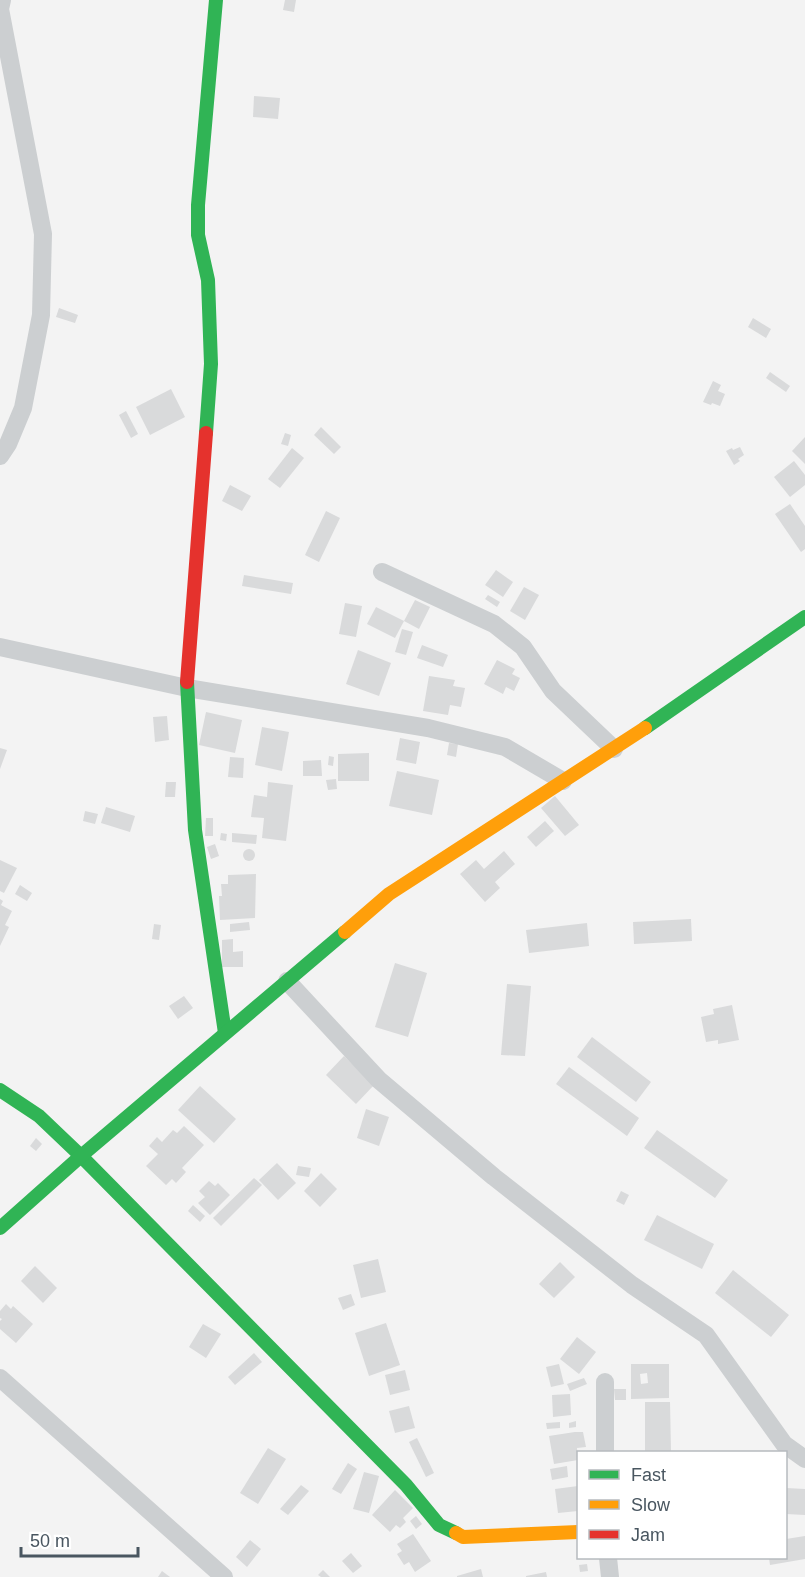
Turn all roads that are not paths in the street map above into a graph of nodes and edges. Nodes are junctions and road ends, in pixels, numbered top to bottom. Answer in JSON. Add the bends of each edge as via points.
{"nodes":[{"id":1,"x":2,"y":0,"type":"edge"},
{"id":2,"x":216,"y":0,"type":"edge"},
{"id":3,"x":0,"y":9,"type":"edge"},
{"id":4,"x":0,"y":456,"type":"edge"},
{"id":5,"x":382,"y":572,"type":"dead end"},
{"id":6,"x":805,"y":616,"type":"edge"},
{"id":7,"x":0,"y":647,"type":"edge"},
{"id":8,"x":186,"y":688,"type":"junction"},
{"id":9,"x":614,"y":749,"type":"junction"},
{"id":10,"x":563,"y":781,"type":"junction"},
{"id":11,"x":287,"y":981,"type":"junction"},
{"id":12,"x":225,"y":1033,"type":"junction"},
{"id":13,"x":0,"y":1090,"type":"edge"},
{"id":14,"x":81,"y":1155,"type":"junction"},
{"id":15,"x":0,"y":1228,"type":"edge"},
{"id":16,"x":0,"y":1378,"type":"edge"},
{"id":17,"x":605,"y":1382,"type":"dead end"},
{"id":18,"x":605,"y":1451,"type":"edge"},
{"id":19,"x":805,"y":1459,"type":"edge"},
{"id":20,"x":577,"y":1532,"type":"edge"},
{"id":21,"x":608,"y":1559,"type":"edge"},
{"id":22,"x":224,"y":1577,"type":"edge"},
{"id":23,"x":610,"y":1577,"type":"edge"}],
"edges":[{"from":1,"to":3,"type":"street"},
{"from":2,"to":8,"type":"street","via":[[198,205],[198,235],[208,280],[211,364]]},
{"from":3,"to":4,"type":"street","via":[[43,234],[41,315],[23,408]]},
{"from":5,"to":9,"type":"street","via":[[494,624],[523,647],[553,691]]},
{"from":6,"to":9,"type":"street"},
{"from":7,"to":8,"type":"street"},
{"from":8,"to":10,"type":"street","via":[[439,730],[505,747]]},
{"from":8,"to":12,"type":"street","via":[[195,830]]},
{"from":9,"to":10,"type":"street"},
{"from":10,"to":11,"type":"street","via":[[389,894]]},
{"from":11,"to":12,"type":"street"},
{"from":11,"to":19,"type":"street","via":[[379,1080],[632,1285],[706,1335],[784,1444]]},
{"from":12,"to":14,"type":"street"},
{"from":13,"to":14,"type":"street","via":[[39,1116]]},
{"from":14,"to":15,"type":"street"},
{"from":14,"to":20,"type":"street","via":[[406,1485],[439,1525],[463,1537]]},
{"from":16,"to":22,"type":"street"},
{"from":17,"to":18,"type":"street"},
{"from":21,"to":23,"type":"street"}]}
